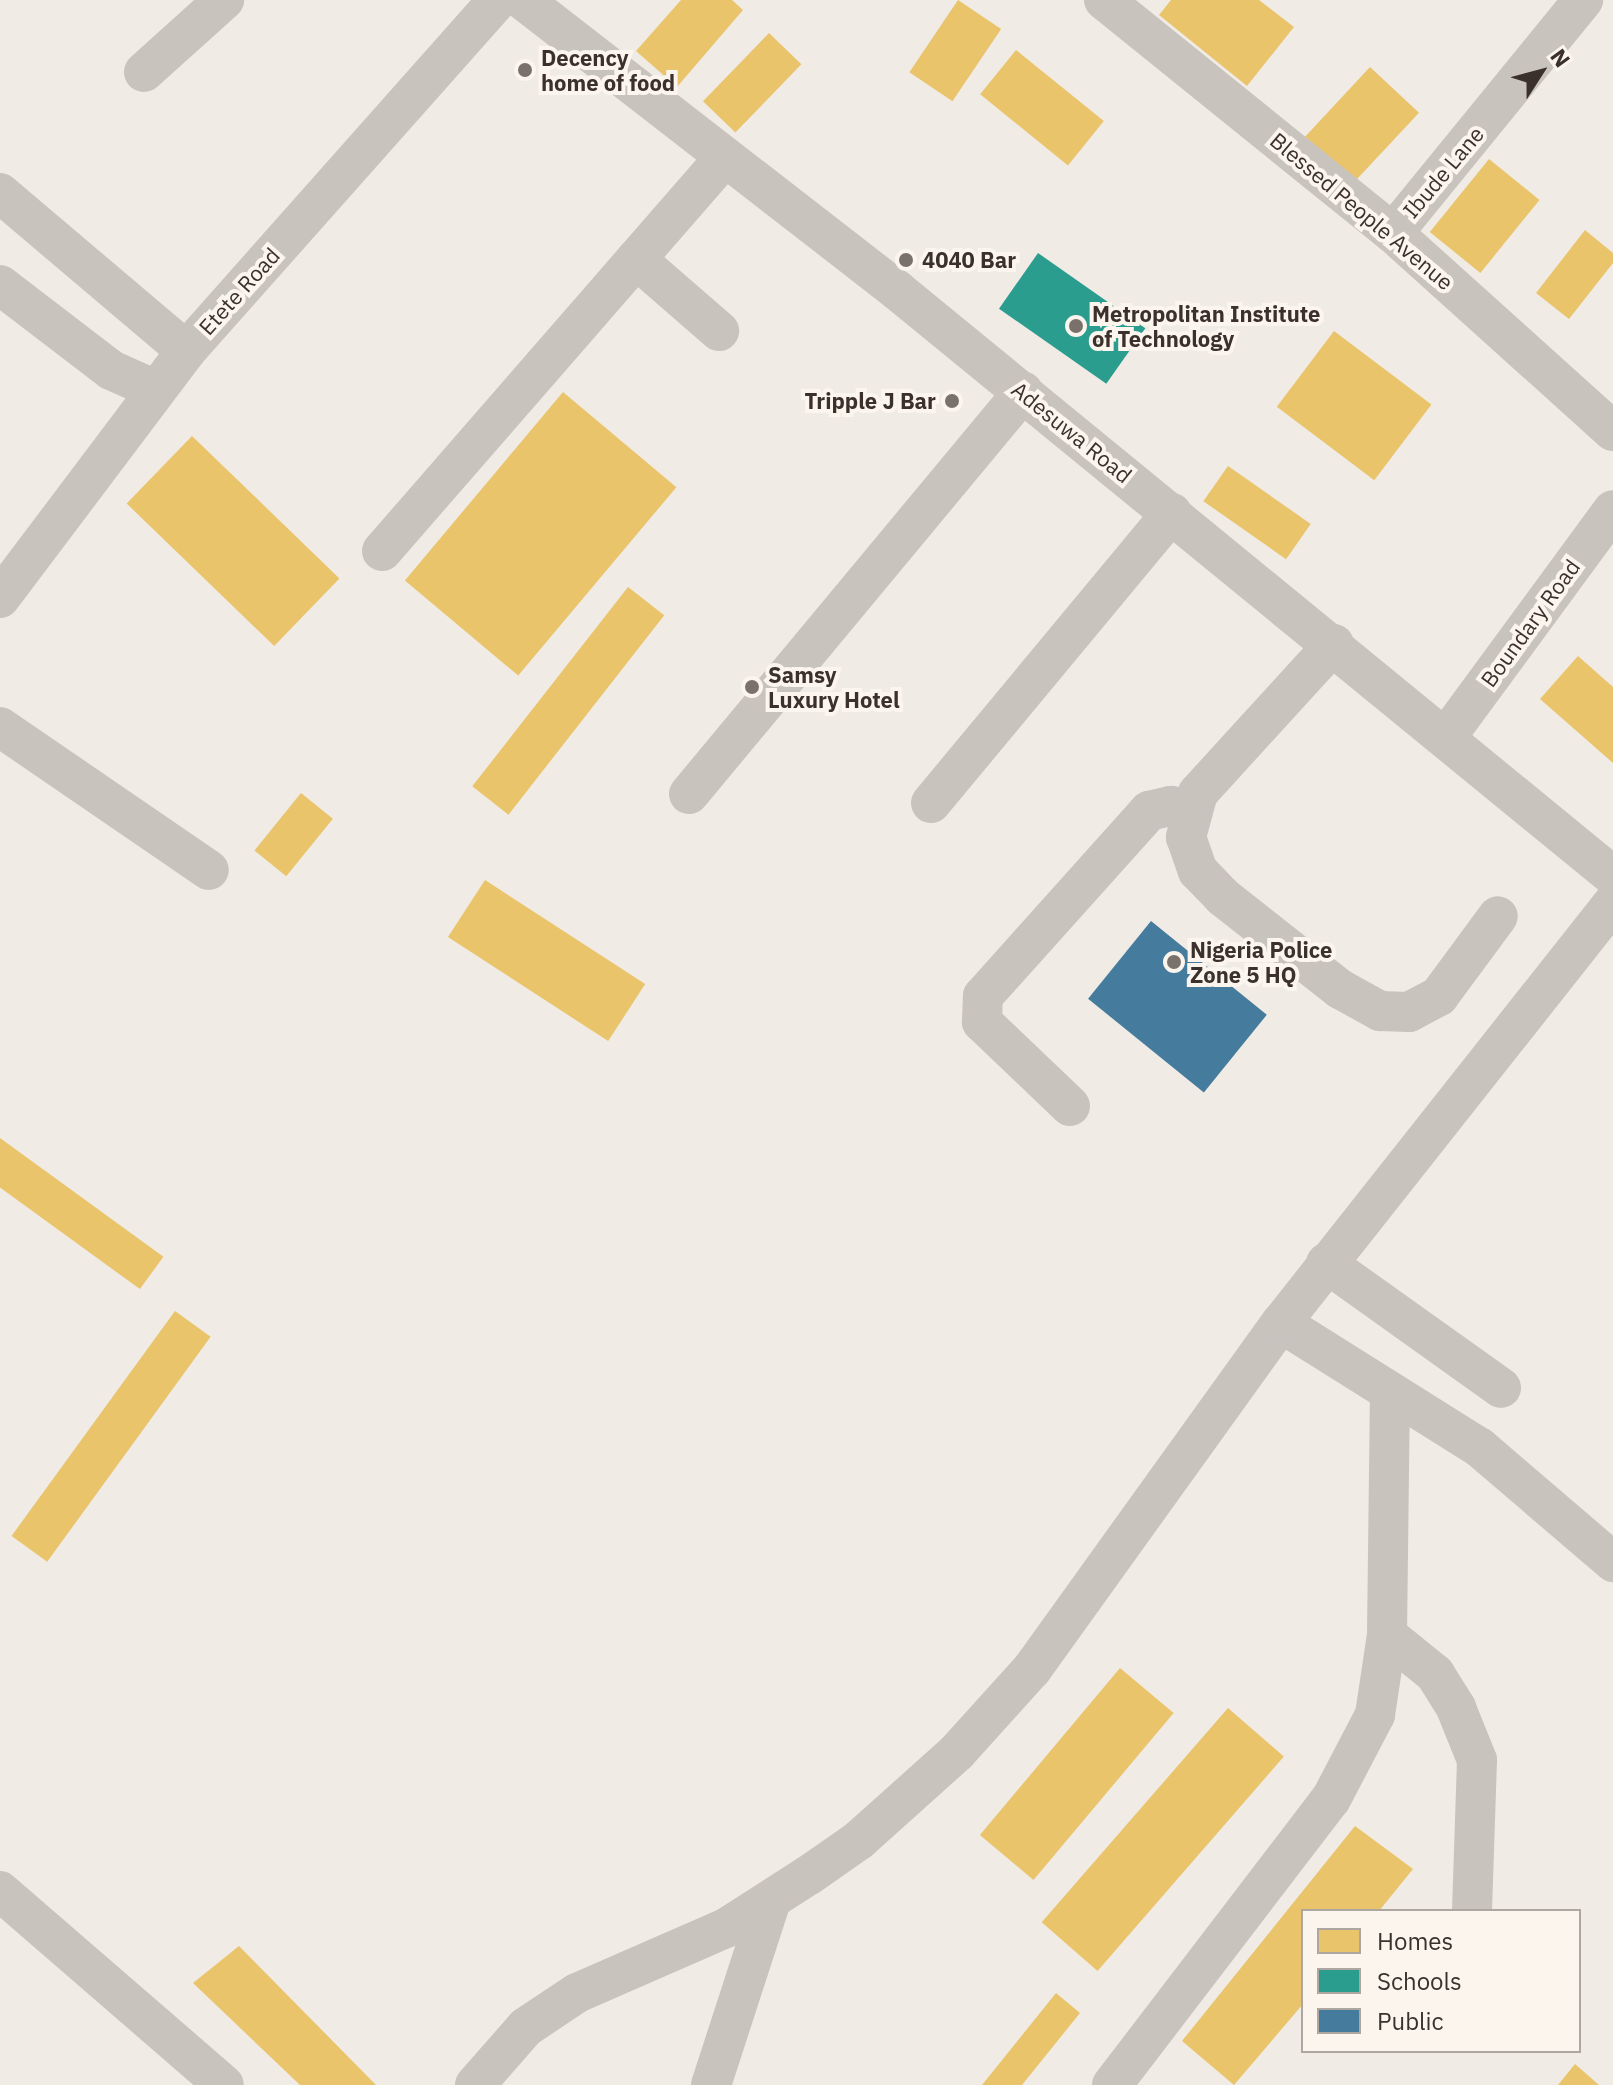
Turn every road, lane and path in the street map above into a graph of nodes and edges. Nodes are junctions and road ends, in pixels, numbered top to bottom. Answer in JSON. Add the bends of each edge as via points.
{"nodes":[{"id":1,"x":224,"y":0,"type":"edge"},
{"id":2,"x":498,"y":0,"type":"edge"},
{"id":3,"x":523,"y":0,"type":"edge"},
{"id":4,"x":1104,"y":0,"type":"edge"},
{"id":5,"x":1583,"y":0,"type":"edge"},
{"id":6,"x":144,"y":72,"type":"dead end"},
{"id":7,"x":725,"y":157,"type":"junction"},
{"id":8,"x":0,"y":193,"type":"edge"},
{"id":9,"x":1393,"y":233,"type":"junction"},
{"id":10,"x":636,"y":259,"type":"junction"},
{"id":11,"x":0,"y":285,"type":"edge"},
{"id":12,"x":719,"y":331,"type":"dead end"},
{"id":13,"x":186,"y":351,"type":"junction"},
{"id":14,"x":156,"y":390,"type":"junction"},
{"id":15,"x":1023,"y":392,"type":"junction"},
{"id":16,"x":1613,"y":431,"type":"edge"},
{"id":17,"x":1613,"y":510,"type":"edge"},
{"id":18,"x":1172,"y":513,"type":"junction"},
{"id":19,"x":382,"y":551,"type":"dead end"},
{"id":20,"x":0,"y":598,"type":"edge"},
{"id":21,"x":1334,"y":644,"type":"junction"},
{"id":22,"x":0,"y":727,"type":"edge"},
{"id":23,"x":1447,"y":736,"type":"junction"},
{"id":24,"x":689,"y":794,"type":"dead end"},
{"id":25,"x":931,"y":803,"type":"dead end"},
{"id":26,"x":1189,"y":813,"type":"junction"},
{"id":27,"x":209,"y":870,"type":"dead end"},
{"id":28,"x":1613,"y":876,"type":"edge"},
{"id":29,"x":1613,"y":903,"type":"edge"},
{"id":30,"x":1498,"y":916,"type":"dead end"},
{"id":31,"x":1070,"y":1106,"type":"dead end"},
{"id":32,"x":1326,"y":1263,"type":"junction"},
{"id":33,"x":1281,"y":1323,"type":"junction"},
{"id":34,"x":1501,"y":1388,"type":"dead end"},
{"id":35,"x":1390,"y":1395,"type":"junction"},
{"id":36,"x":1613,"y":1562,"type":"edge"},
{"id":37,"x":1387,"y":1635,"type":"junction"},
{"id":38,"x":0,"y":1891,"type":"edge"},
{"id":39,"x":771,"y":1900,"type":"junction"},
{"id":40,"x":1472,"y":1909,"type":"edge"},
{"id":41,"x":224,"y":2085,"type":"edge"},
{"id":42,"x":475,"y":2085,"type":"edge"},
{"id":43,"x":711,"y":2085,"type":"edge"},
{"id":44,"x":1112,"y":2085,"type":"edge"}],
"edges":[{"from":1,"to":6,"type":"street"},
{"from":2,"to":13,"type":"street","name":"Etete Road"},
{"from":3,"to":7,"type":"street","name":"Adesuwa Road"},
{"from":4,"to":9,"type":"street","name":"Blessed People Avenue"},
{"from":5,"to":9,"type":"street","name":"Ibude Lane"},
{"from":7,"to":10,"type":"street"},
{"from":7,"to":15,"type":"street","name":"Adesuwa Road"},
{"from":8,"to":13,"type":"street"},
{"from":9,"to":16,"type":"street","name":"Blessed People Avenue"},
{"from":10,"to":12,"type":"street"},
{"from":10,"to":19,"type":"street"},
{"from":11,"to":14,"type":"street","via":[[111,370]]},
{"from":13,"to":14,"type":"street","name":"Etete Road"},
{"from":14,"to":20,"type":"street","name":"Etete Road"},
{"from":15,"to":18,"type":"street","name":"Adesuwa Road"},
{"from":15,"to":24,"type":"street"},
{"from":17,"to":23,"type":"street","name":"Boundary Road"},
{"from":18,"to":21,"type":"street","name":"Adesuwa Road"},
{"from":18,"to":25,"type":"street"},
{"from":21,"to":23,"type":"street","name":"Adesuwa Road"},
{"from":21,"to":26,"type":"street","via":[[1198,793]]},
{"from":22,"to":27,"type":"street"},
{"from":23,"to":28,"type":"street","name":"Adesuwa Road"},
{"from":26,"to":30,"type":"street","via":[[1186,837],[1198,871],[1223,897],[1340,989],[1380,1011],[1409,1012],[1439,996]]},
{"from":26,"to":31,"type":"street","via":[[1171,806],[1149,811],[983,996],[982,1022]]},
{"from":29,"to":32,"type":"street"},
{"from":32,"to":33,"type":"street"},
{"from":32,"to":34,"type":"street"},
{"from":33,"to":35,"type":"street"},
{"from":33,"to":39,"type":"street","via":[[1032,1669],[957,1752],[859,1840]]},
{"from":35,"to":36,"type":"street","via":[[1479,1447]]},
{"from":35,"to":37,"type":"street"},
{"from":37,"to":40,"type":"street","via":[[1435,1674],[1477,1760]]},
{"from":37,"to":44,"type":"street","via":[[1375,1715],[1331,1799]]},
{"from":38,"to":41,"type":"street"},
{"from":39,"to":42,"type":"street","via":[[726,1928],[577,1993],[526,2027]]},
{"from":39,"to":43,"type":"street"}]}
